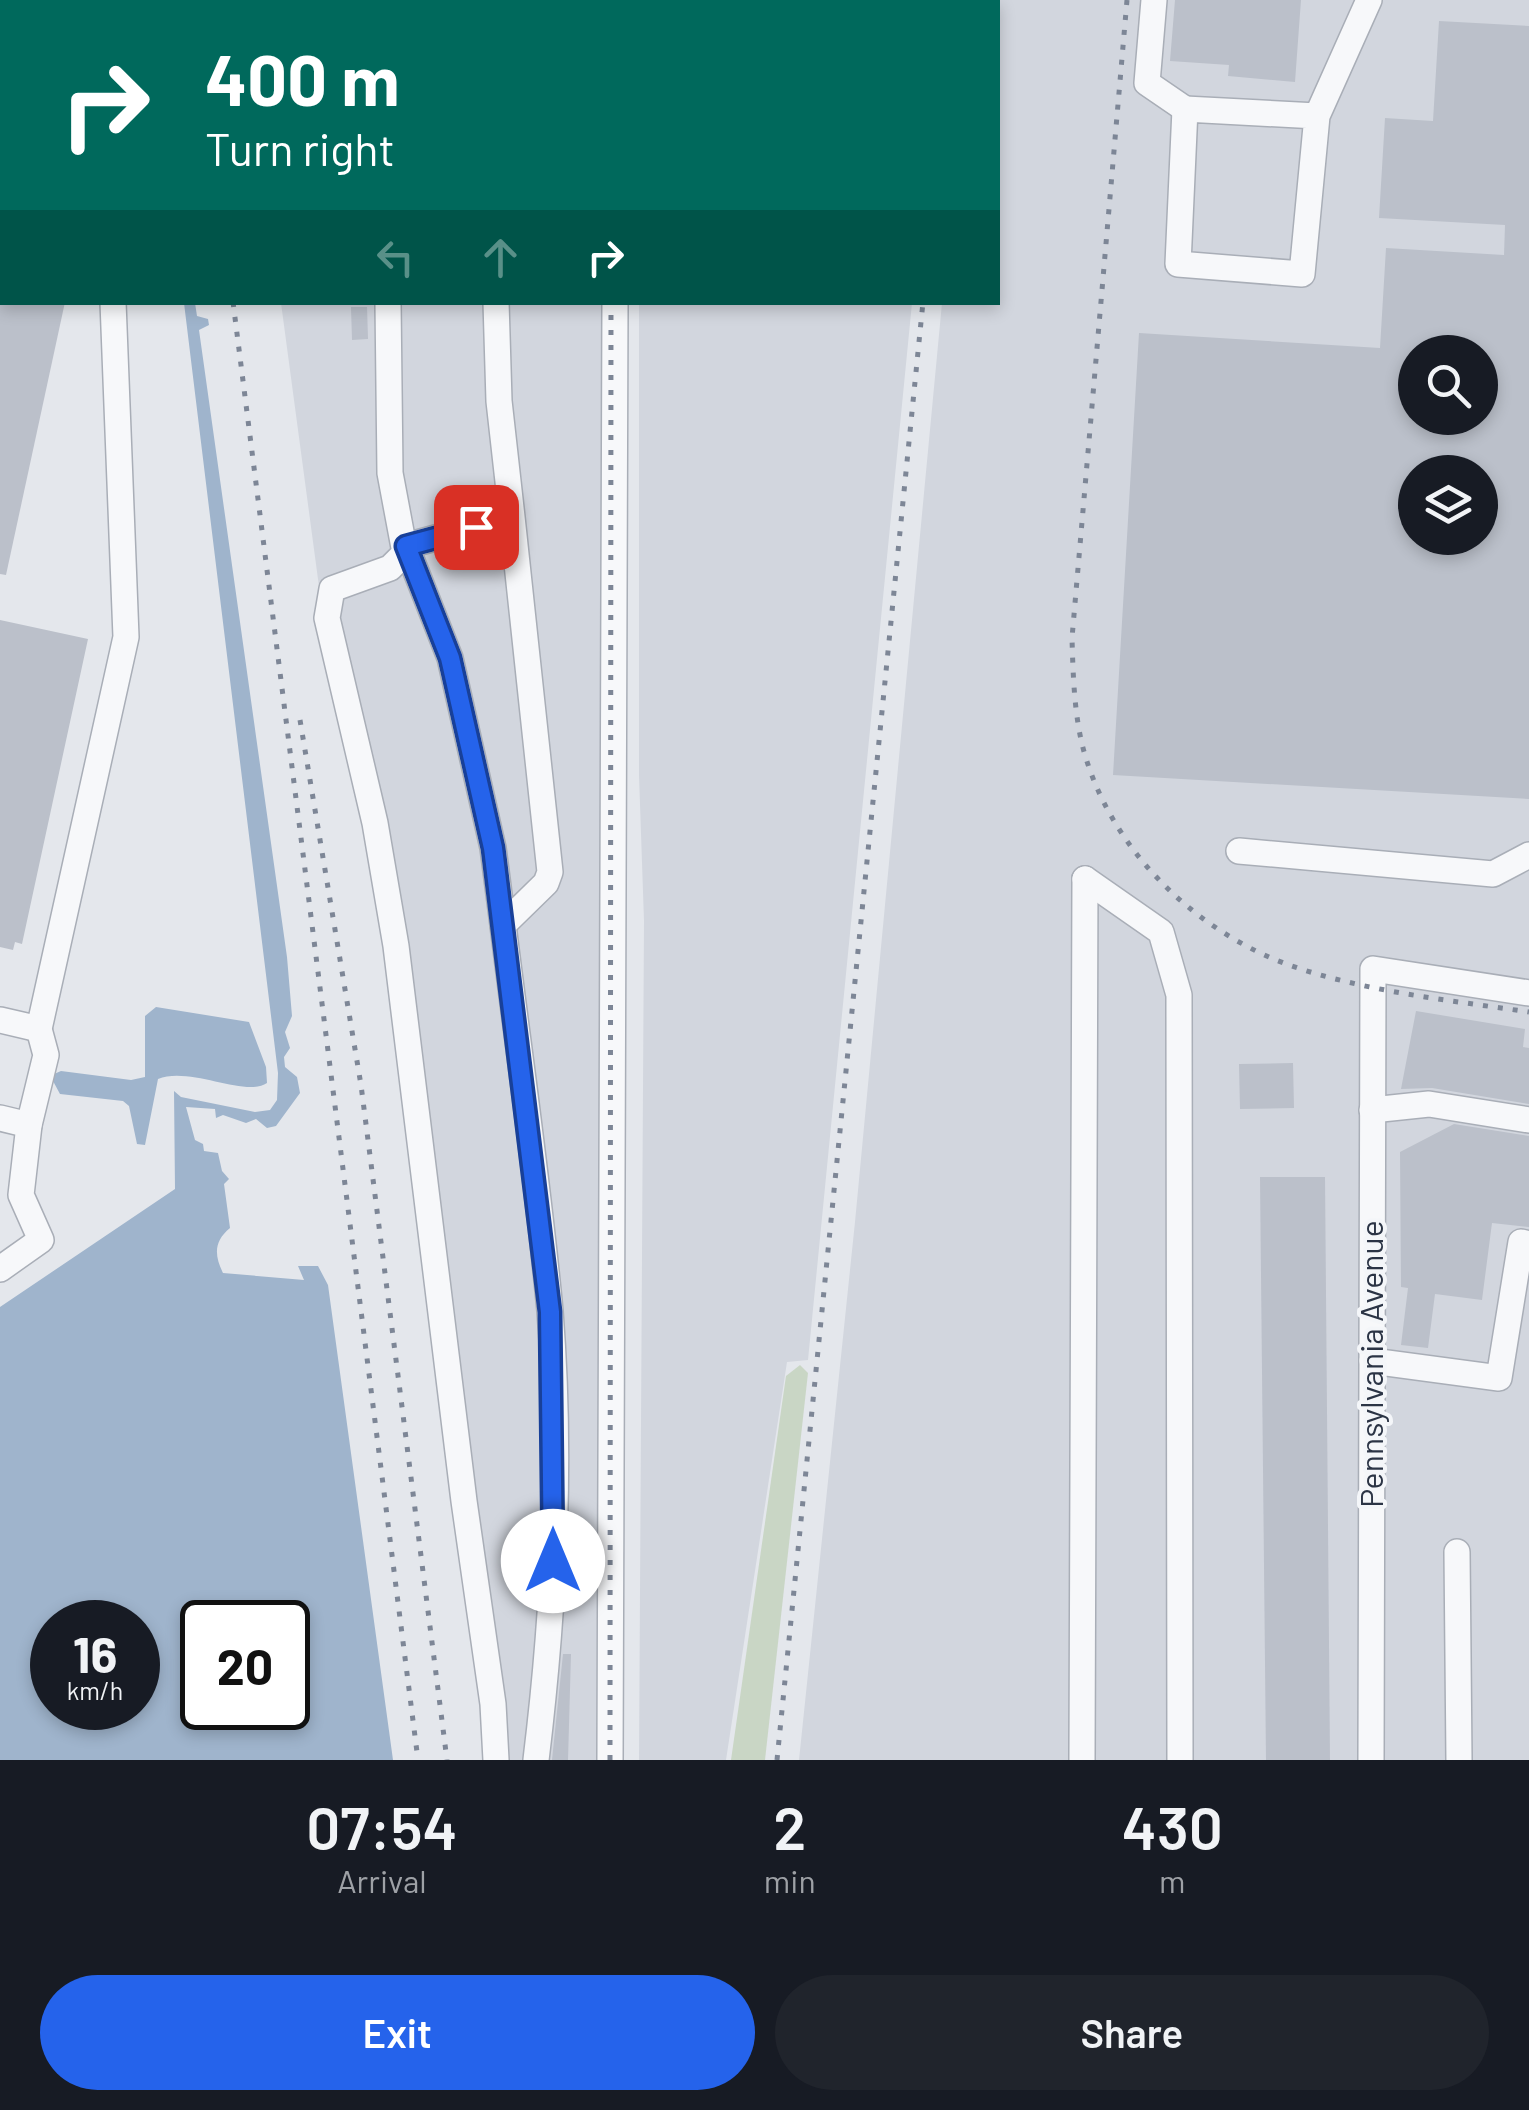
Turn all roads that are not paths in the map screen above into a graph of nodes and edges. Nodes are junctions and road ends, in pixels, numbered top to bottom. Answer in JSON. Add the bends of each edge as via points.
{"nodes":[{"id":1,"x":1154,"y":0,"type":"edge"},
{"id":2,"x":1368,"y":0,"type":"edge"},
{"id":3,"x":1185,"y":110,"type":"junction"},
{"id":4,"x":1317,"y":116,"type":"junction"},
{"id":5,"x":113,"y":305,"type":"edge"},
{"id":6,"x":388,"y":305,"type":"edge"},
{"id":7,"x":496,"y":305,"type":"edge"},
{"id":8,"x":615,"y":305,"type":"edge"},
{"id":9,"x":512,"y":517,"type":"junction"},
{"id":10,"x":406,"y":546,"type":"junction"},
{"id":11,"x":1239,"y":851,"type":"dead end"},
{"id":12,"x":1529,"y":856,"type":"edge"},
{"id":13,"x":503,"y":926,"type":"junction"},
{"id":14,"x":1529,"y":993,"type":"edge"},
{"id":15,"x":0,"y":1020,"type":"edge"},
{"id":16,"x":39,"y":1029,"type":"junction"},
{"id":17,"x":1372,"y":1110,"type":"junction"},
{"id":18,"x":0,"y":1118,"type":"edge"},
{"id":19,"x":1529,"y":1120,"type":"edge"},
{"id":20,"x":29,"y":1125,"type":"junction"},
{"id":21,"x":1529,"y":1244,"type":"edge"},
{"id":22,"x":0,"y":1269,"type":"edge"},
{"id":23,"x":1372,"y":1361,"type":"junction"},
{"id":24,"x":1457,"y":1552,"type":"dead end"},
{"id":25,"x":496,"y":1760,"type":"edge"},
{"id":26,"x":536,"y":1760,"type":"edge"},
{"id":27,"x":610,"y":1760,"type":"edge"},
{"id":28,"x":1082,"y":1760,"type":"edge"},
{"id":29,"x":1180,"y":1760,"type":"edge"},
{"id":30,"x":1371,"y":1760,"type":"edge"},
{"id":31,"x":1458,"y":1760,"type":"edge"}],
"edges":[{"from":1,"to":3,"type":"street","via":[[1148,83]]},
{"from":2,"to":4,"type":"street"},
{"from":3,"to":4,"type":"street"},
{"from":3,"to":4,"type":"street","via":[[1178,264],[1302,274]]},
{"from":5,"to":16,"type":"street","via":[[126,637]]},
{"from":6,"to":10,"type":"street","via":[[390,473]]},
{"from":7,"to":9,"type":"street"},
{"from":8,"to":27,"type":"street"},
{"from":9,"to":10,"type":"street"},
{"from":9,"to":13,"type":"street","via":[[550,872]]},
{"from":10,"to":13,"type":"street","via":[[450,658],[493,848]]},
{"from":10,"to":25,"type":"street","via":[[394,566],[332,589],[327,618],[376,823],[396,946]]},
{"from":11,"to":12,"type":"street","via":[[1494,874]]},
{"from":13,"to":26,"type":"street","via":[[552,1350],[551,1614]]},
{"from":14,"to":17,"type":"street","name":"Pennsylvania Avenue","via":[[1372,969]]},
{"from":15,"to":16,"type":"street"},
{"from":16,"to":20,"type":"street","via":[[46,1055]]},
{"from":17,"to":19,"type":"street","via":[[1429,1104]]},
{"from":17,"to":23,"type":"street","name":"Pennsylvania Avenue"},
{"from":18,"to":20,"type":"street"},
{"from":20,"to":22,"type":"street","via":[[22,1195],[41,1240]]},
{"from":21,"to":23,"type":"street","via":[[1520,1242],[1499,1378]]},
{"from":23,"to":30,"type":"street","name":"Pennsylvania Avenue"},
{"from":24,"to":31,"type":"street"},
{"from":28,"to":29,"type":"street","via":[[1085,879],[1161,932],[1179,995]]}]}
